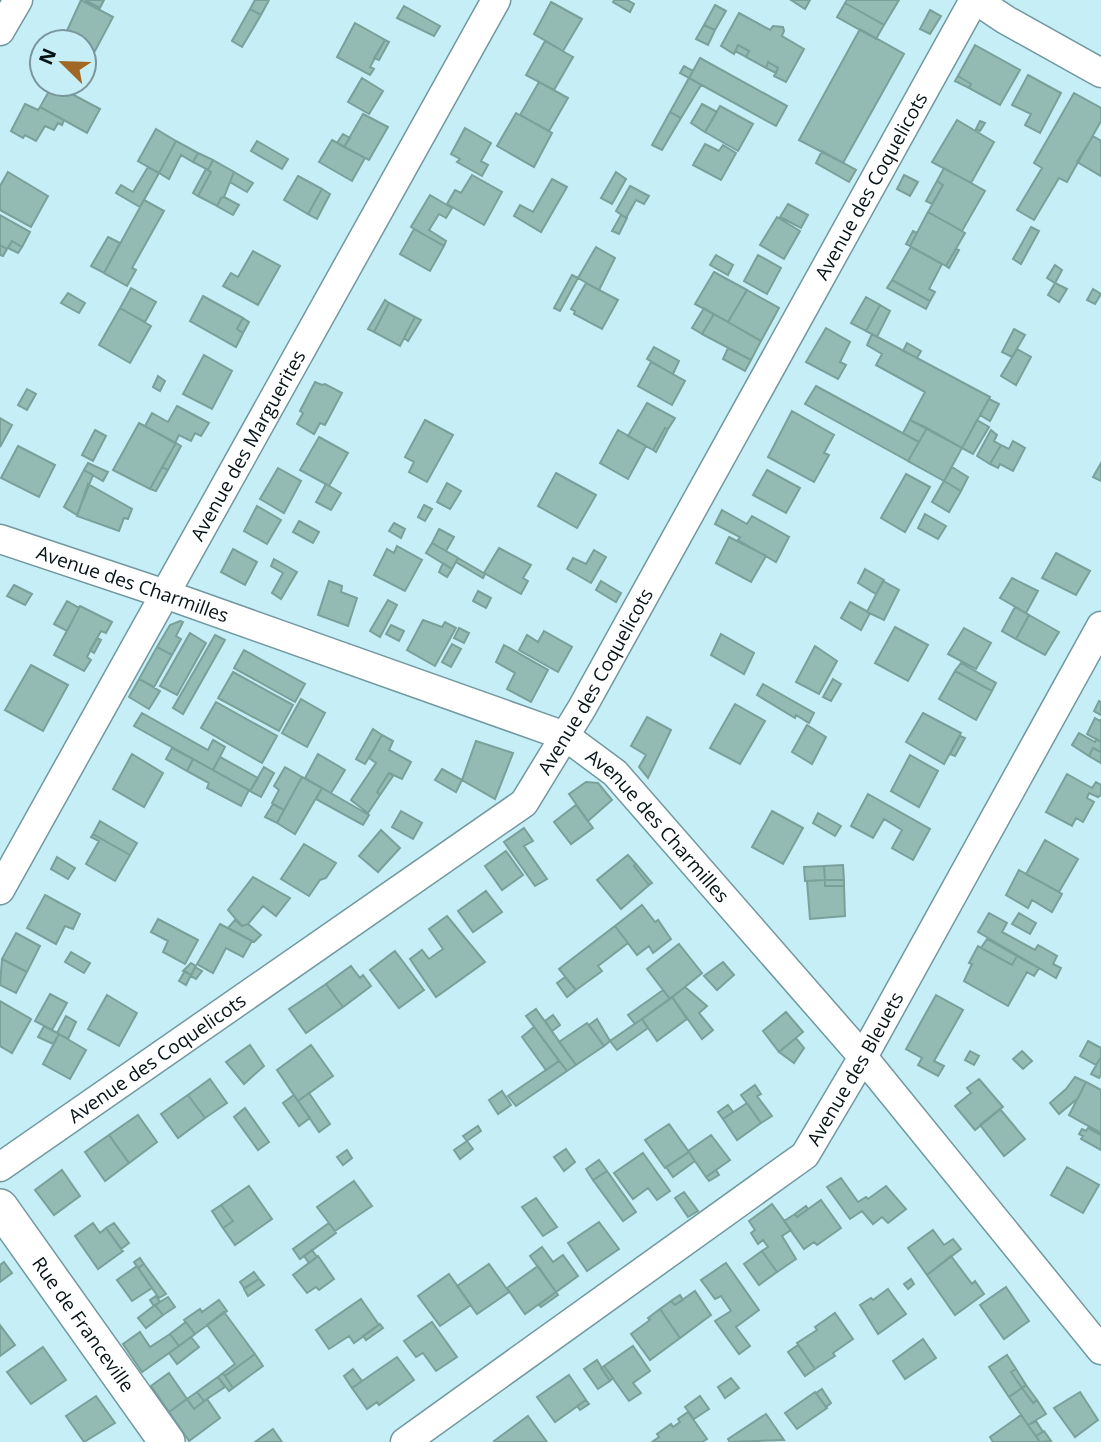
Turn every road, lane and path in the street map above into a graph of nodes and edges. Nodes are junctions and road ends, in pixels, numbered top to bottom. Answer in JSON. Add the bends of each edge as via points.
{"nodes":[{"id":1,"x":18,"y":0,"type":"edge"},
{"id":2,"x":496,"y":0,"type":"edge"},
{"id":3,"x":975,"y":0,"type":"edge"},
{"id":4,"x":0,"y":32,"type":"edge"},
{"id":5,"x":1101,"y":73,"type":"edge"},
{"id":6,"x":0,"y":539,"type":"edge"},
{"id":7,"x":165,"y":594,"type":"junction"},
{"id":8,"x":1101,"y":626,"type":"edge"},
{"id":9,"x":565,"y":736,"type":"junction"},
{"id":10,"x":0,"y":890,"type":"edge"},
{"id":11,"x":863,"y":1057,"type":"junction"},
{"id":12,"x":0,"y":1167,"type":"edge"},
{"id":13,"x":0,"y":1207,"type":"edge"},
{"id":14,"x":1101,"y":1350,"type":"edge"},
{"id":15,"x":167,"y":1442,"type":"edge"},
{"id":16,"x":405,"y":1442,"type":"edge"}],
"edges":[{"from":1,"to":4,"type":"street"},
{"from":2,"to":7,"type":"street","name":"Avenue des Marguerites"},
{"from":3,"to":5,"type":"street"},
{"from":3,"to":9,"type":"street","name":"Avenue des Coquelicots"},
{"from":6,"to":7,"type":"street","name":"Avenue des Charmilles"},
{"from":7,"to":9,"type":"street","name":"Avenue des Charmilles"},
{"from":7,"to":10,"type":"street","name":"Avenue des Marguerites"},
{"from":8,"to":11,"type":"street","name":"Avenue des Bleuets"},
{"from":9,"to":11,"type":"street","name":"Avenue des Charmilles","via":[[615,773]]},
{"from":9,"to":12,"type":"street","name":"Avenue des Coquelicots","via":[[524,803]]},
{"from":11,"to":14,"type":"street","name":"Avenue des Charmilles"},
{"from":11,"to":16,"type":"street","name":"Avenue des Bleuets","via":[[804,1156]]},
{"from":13,"to":15,"type":"street","name":"Rue de Franceville"}]}
